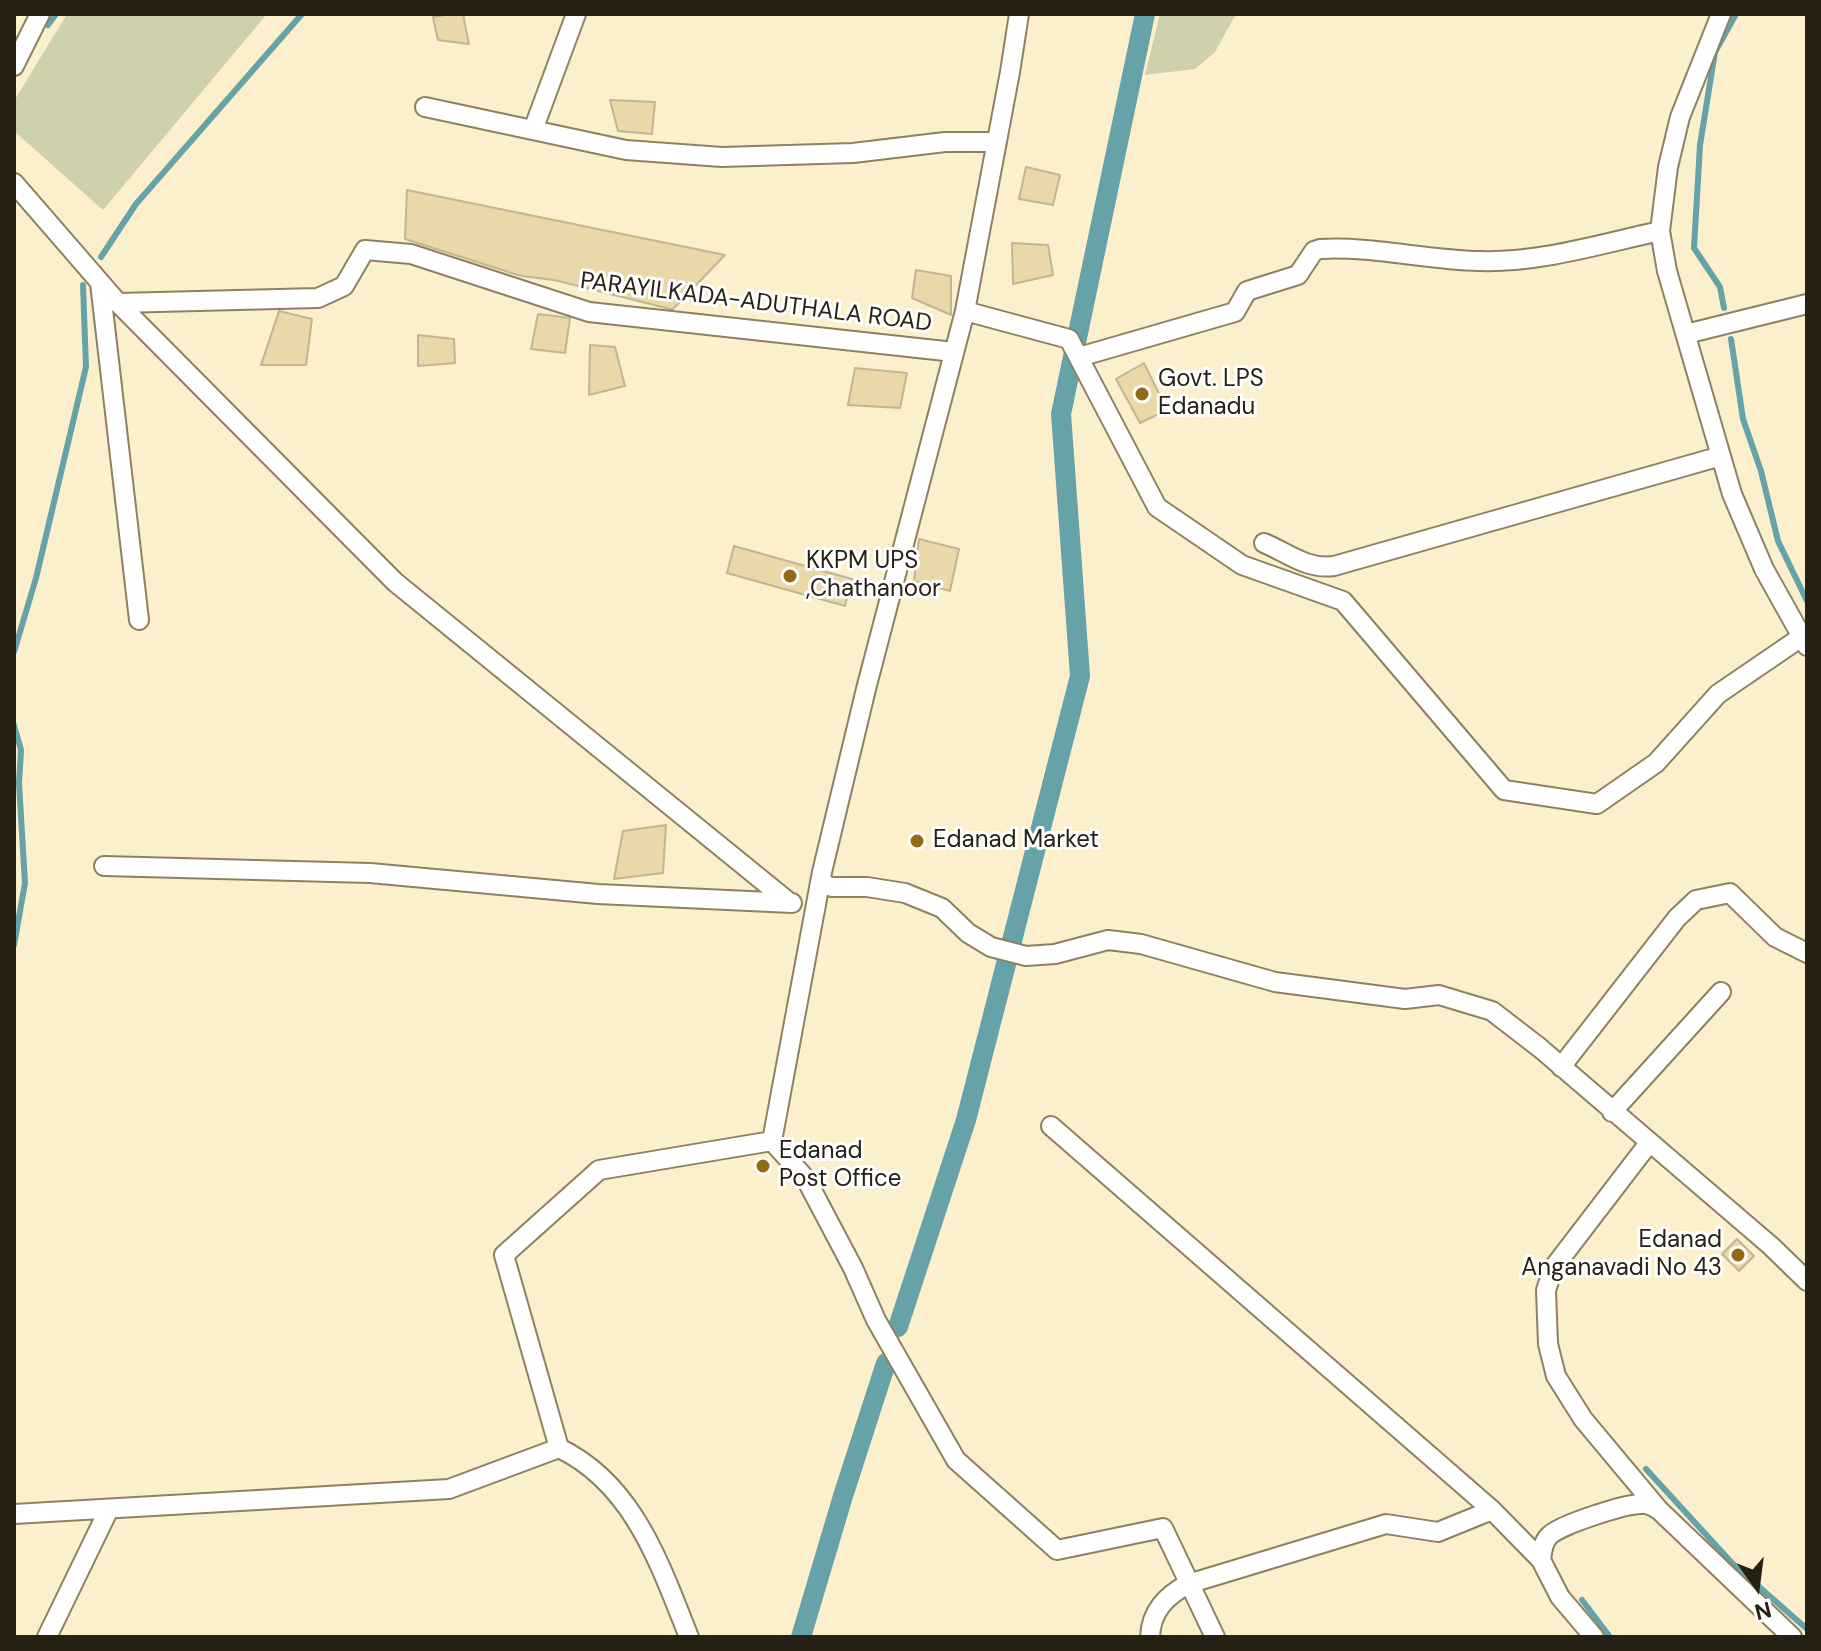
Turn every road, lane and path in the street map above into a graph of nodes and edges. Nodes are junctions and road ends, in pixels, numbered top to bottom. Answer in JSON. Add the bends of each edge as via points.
{"nodes":[{"id":1,"x":40,"y":14,"type":"edge"},
{"id":2,"x":576,"y":14,"type":"edge"},
{"id":3,"x":1019,"y":14,"type":"edge"},
{"id":4,"x":1721,"y":14,"type":"edge"},
{"id":5,"x":14,"y":66,"type":"edge"},
{"id":6,"x":425,"y":107,"type":"dead end"},
{"id":7,"x":533,"y":130,"type":"junction"},
{"id":8,"x":997,"y":142,"type":"junction"},
{"id":9,"x":14,"y":183,"type":"edge"},
{"id":10,"x":1660,"y":231,"type":"junction"},
{"id":11,"x":100,"y":283,"type":"junction"},
{"id":12,"x":118,"y":303,"type":"junction"},
{"id":13,"x":1807,"y":304,"type":"edge"},
{"id":14,"x":965,"y":311,"type":"junction"},
{"id":15,"x":1686,"y":334,"type":"junction"},
{"id":16,"x":954,"y":352,"type":"junction"},
{"id":17,"x":1079,"y":357,"type":"junction"},
{"id":18,"x":1721,"y":456,"type":"junction"},
{"id":19,"x":1264,"y":543,"type":"dead end"},
{"id":20,"x":139,"y":620,"type":"dead end"},
{"id":21,"x":1804,"y":642,"type":"edge"},
{"id":22,"x":104,"y":866,"type":"dead end"},
{"id":23,"x":820,"y":883,"type":"junction"},
{"id":24,"x":790,"y":903,"type":"junction"},
{"id":25,"x":816,"y":904,"type":"junction"},
{"id":26,"x":1807,"y":953,"type":"edge"},
{"id":27,"x":1721,"y":992,"type":"dead end"},
{"id":28,"x":1561,"y":1067,"type":"junction"},
{"id":29,"x":1612,"y":1112,"type":"junction"},
{"id":30,"x":1051,"y":1126,"type":"dead end"},
{"id":31,"x":772,"y":1141,"type":"junction"},
{"id":32,"x":1649,"y":1143,"type":"junction"},
{"id":33,"x":1807,"y":1281,"type":"edge"},
{"id":34,"x":559,"y":1448,"type":"junction"},
{"id":35,"x":109,"y":1509,"type":"junction"},
{"id":36,"x":1492,"y":1510,"type":"junction"},
{"id":37,"x":1659,"y":1510,"type":"junction"},
{"id":38,"x":14,"y":1514,"type":"edge"},
{"id":39,"x":1541,"y":1560,"type":"junction"},
{"id":40,"x":1188,"y":1584,"type":"junction"},
{"id":41,"x":47,"y":1637,"type":"edge"},
{"id":42,"x":689,"y":1637,"type":"edge"},
{"id":43,"x":1150,"y":1637,"type":"edge"},
{"id":44,"x":1215,"y":1637,"type":"edge"},
{"id":45,"x":1594,"y":1637,"type":"edge"},
{"id":46,"x":1792,"y":1637,"type":"edge"}],
"edges":[{"from":1,"to":5,"type":"street"},
{"from":2,"to":7,"type":"street"},
{"from":3,"to":8,"type":"street"},
{"from":4,"to":10,"type":"street","via":[[1680,117]]},
{"from":6,"to":7,"type":"street"},
{"from":7,"to":8,"type":"street","via":[[626,150],[735,157]]},
{"from":8,"to":14,"type":"street"},
{"from":9,"to":11,"type":"street"},
{"from":10,"to":15,"type":"street"},
{"from":10,"to":17,"type":"street","via":[[1511,261],[1320,249],[1298,275],[1247,291],[1235,312]]},
{"from":11,"to":12,"type":"street"},
{"from":11,"to":20,"type":"street"},
{"from":12,"to":16,"type":"street","name":"PARAYILKADA-ADUTHALA ROAD","via":[[318,298],[344,286],[365,250],[411,254],[589,312]]},
{"from":12,"to":24,"type":"street","via":[[395,582]]},
{"from":13,"to":15,"type":"street"},
{"from":14,"to":16,"type":"street"},
{"from":14,"to":17,"type":"street","via":[[1069,339]]},
{"from":15,"to":18,"type":"street"},
{"from":16,"to":23,"type":"street"},
{"from":17,"to":21,"type":"street","via":[[1157,507],[1242,565],[1343,601],[1504,790],[1597,804],[1656,763],[1718,694]]},
{"from":18,"to":19,"type":"street","via":[[1334,566],[1319,568]]},
{"from":18,"to":21,"type":"street","via":[[1764,569]]},
{"from":22,"to":24,"type":"street","via":[[370,873],[598,894]]},
{"from":23,"to":25,"type":"street"},
{"from":23,"to":28,"type":"street","via":[[905,893],[942,908],[968,933],[1001,951],[1026,956],[1108,940],[1141,944],[1275,982],[1405,999],[1439,995],[1492,1011]]},
{"from":24,"to":25,"type":"street"},
{"from":25,"to":31,"type":"street"},
{"from":26,"to":28,"type":"street","via":[[1775,937],[1730,893],[1696,900]]},
{"from":27,"to":29,"type":"street"},
{"from":28,"to":29,"type":"street"},
{"from":29,"to":32,"type":"street"},
{"from":30,"to":36,"type":"street"},
{"from":31,"to":34,"type":"street","via":[[599,1170],[504,1255]]},
{"from":31,"to":40,"type":"street","via":[[806,1179],[876,1320],[956,1460],[1057,1550],[1163,1528]]},
{"from":32,"to":33,"type":"street"},
{"from":32,"to":37,"type":"street","via":[[1554,1267],[1546,1290],[1546,1319],[1556,1376],[1583,1419]]},
{"from":34,"to":35,"type":"street","via":[[449,1489]]},
{"from":34,"to":42,"type":"street","via":[[580,1458],[630,1509],[652,1545]]},
{"from":35,"to":38,"type":"street"},
{"from":35,"to":41,"type":"street"},
{"from":36,"to":39,"type":"street"},
{"from":36,"to":40,"type":"street","via":[[1438,1532],[1386,1524]]},
{"from":37,"to":39,"type":"street","via":[[1648,1504],[1624,1506],[1558,1529],[1543,1545]]},
{"from":37,"to":46,"type":"street"},
{"from":39,"to":45,"type":"street","via":[[1560,1597]]},
{"from":40,"to":43,"type":"street","via":[[1158,1608]]},
{"from":40,"to":44,"type":"street"}]}
